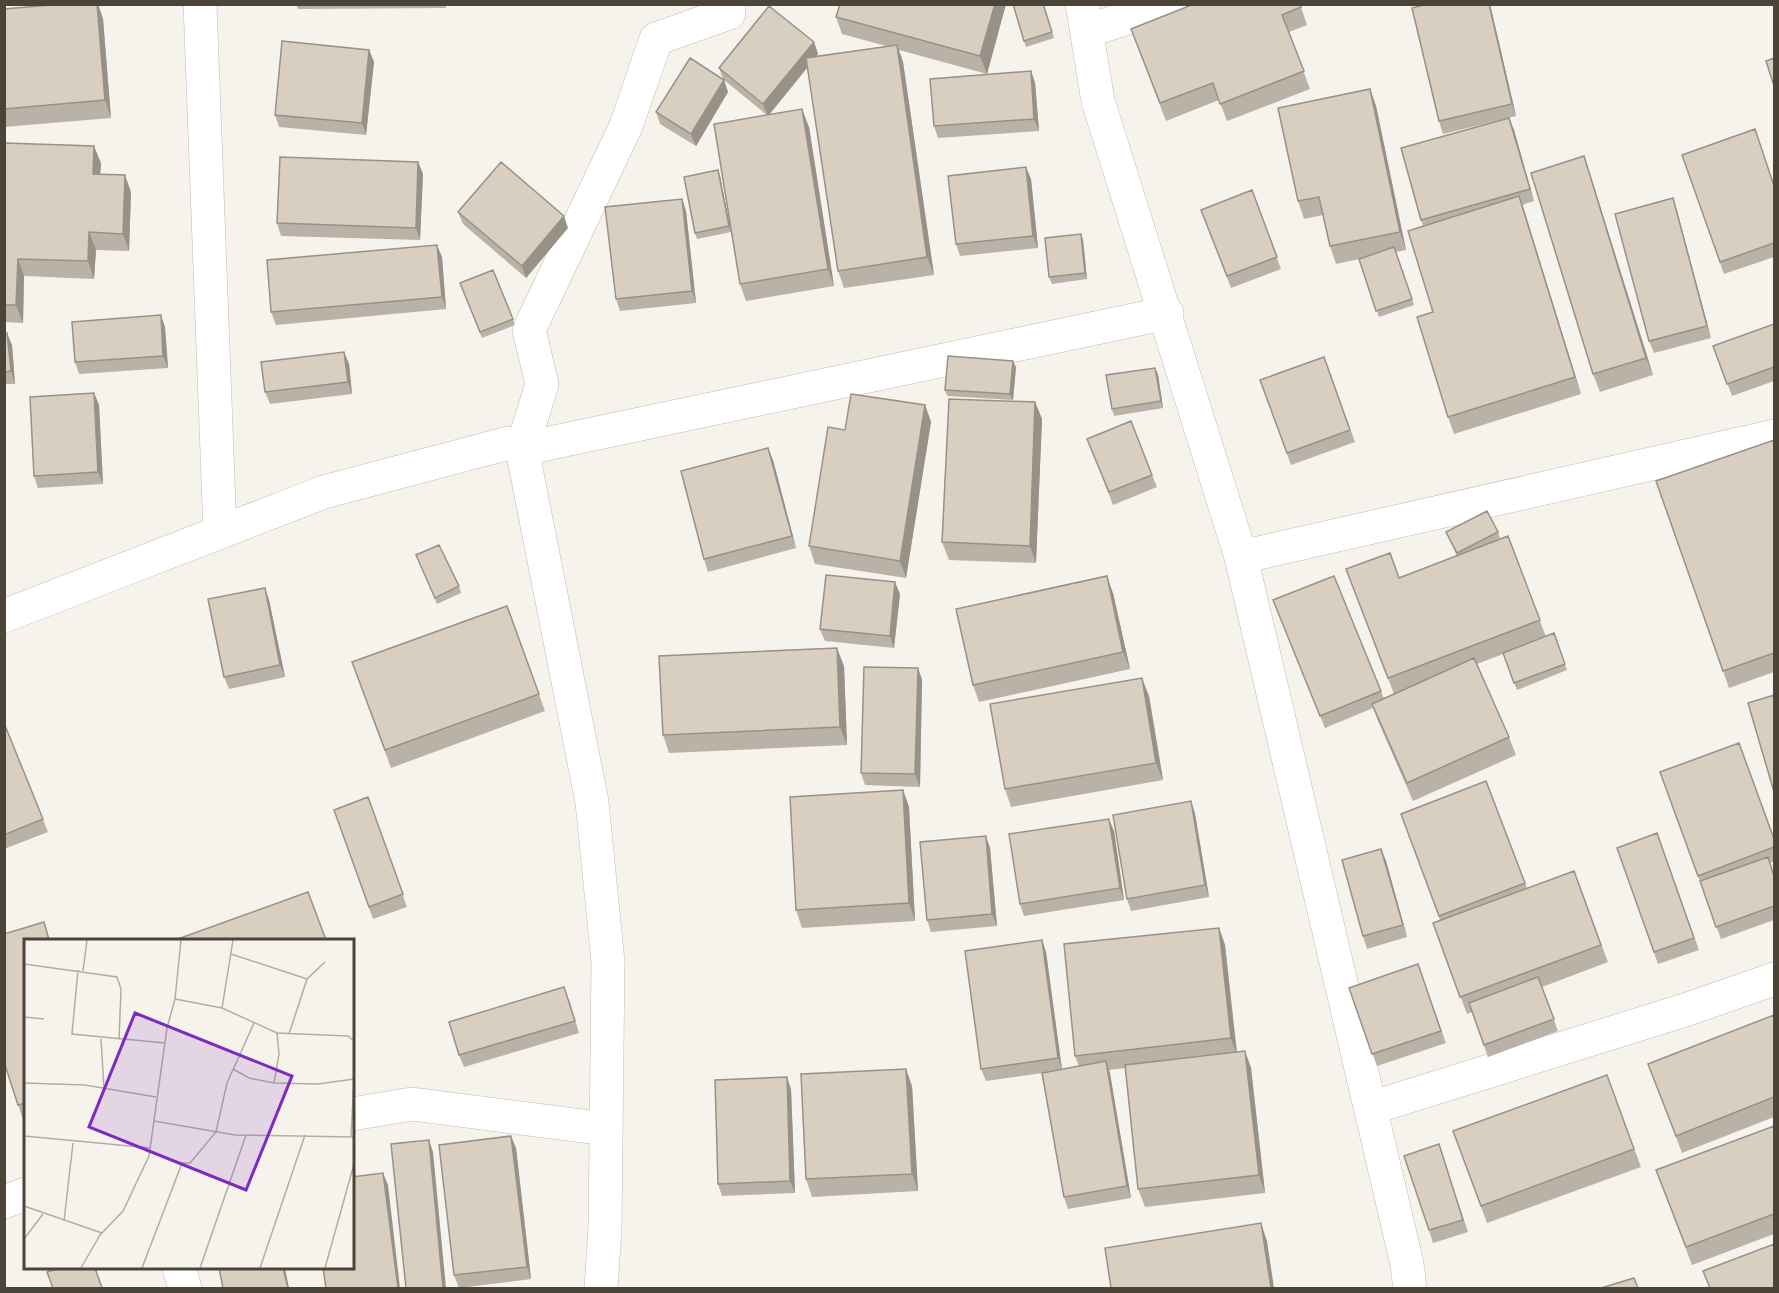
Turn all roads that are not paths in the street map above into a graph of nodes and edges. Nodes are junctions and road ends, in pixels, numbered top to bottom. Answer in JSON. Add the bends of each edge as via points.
{"nodes":[{"id":1,"x":200,"y":4,"type":"edge"},
{"id":2,"x":728,"y":4,"type":"edge"},
{"id":3,"x":1171,"y":4,"type":"edge"},
{"id":4,"x":1085,"y":18,"type":"edge"},
{"id":5,"x":1167,"y":313,"type":"junction"},
{"id":6,"x":1774,"y":436,"type":"edge"},
{"id":7,"x":522,"y":449,"type":"junction"},
{"id":8,"x":220,"y":532,"type":"junction"},
{"id":9,"x":1241,"y":557,"type":"junction"},
{"id":10,"x":4,"y":616,"type":"edge"},
{"id":11,"x":1774,"y":979,"type":"edge"},
{"id":12,"x":1371,"y":1108,"type":"junction"},
{"id":13,"x":354,"y":1114,"type":"edge"},
{"id":14,"x":606,"y":1129,"type":"junction"},
{"id":15,"x":24,"y":1195,"type":"edge"},
{"id":16,"x":4,"y":1202,"type":"edge"},
{"id":17,"x":179,"y":1269,"type":"edge"},
{"id":18,"x":185,"y":1288,"type":"edge"},
{"id":19,"x":601,"y":1288,"type":"edge"},
{"id":20,"x":1410,"y":1288,"type":"edge"}],
"edges":[{"from":1,"to":8,"type":"street"},
{"from":2,"to":7,"type":"street","via":[[729,13],[656,39],[626,126],[528,330],[542,384]]},
{"from":3,"to":4,"type":"street"},
{"from":4,"to":5,"type":"street","via":[[1098,101]]},
{"from":5,"to":7,"type":"street"},
{"from":5,"to":9,"type":"street"},
{"from":6,"to":9,"type":"street"},
{"from":7,"to":8,"type":"street","via":[[509,442],[336,489]]},
{"from":7,"to":14,"type":"street","via":[[592,802],[608,962]]},
{"from":8,"to":10,"type":"street"},
{"from":9,"to":12,"type":"street"},
{"from":11,"to":12,"type":"street"},
{"from":12,"to":20,"type":"street"},
{"from":13,"to":14,"type":"street","via":[[412,1104]]},
{"from":14,"to":19,"type":"street"},
{"from":15,"to":16,"type":"street"},
{"from":17,"to":18,"type":"street"}]}
